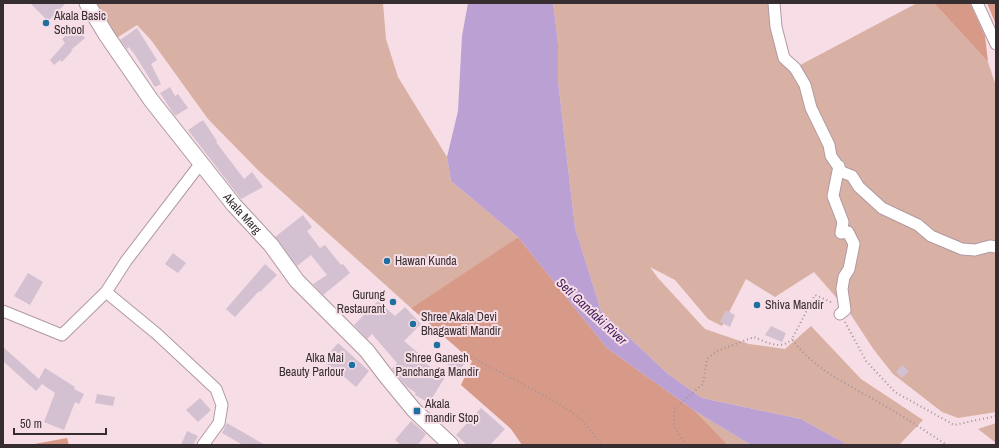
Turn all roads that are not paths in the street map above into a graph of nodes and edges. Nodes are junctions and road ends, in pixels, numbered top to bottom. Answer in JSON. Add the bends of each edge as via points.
{"nodes":[{"id":1,"x":87,"y":3,"type":"edge"},
{"id":2,"x":774,"y":3,"type":"edge"},
{"id":3,"x":977,"y":3,"type":"edge"},
{"id":4,"x":996,"y":44,"type":"edge"},
{"id":5,"x":201,"y":163,"type":"junction"},
{"id":6,"x":839,"y":166,"type":"junction"},
{"id":7,"x":996,"y":247,"type":"edge"},
{"id":8,"x":106,"y":292,"type":"junction"},
{"id":9,"x":3,"y":311,"type":"edge"},
{"id":10,"x":840,"y":314,"type":"road end"},
{"id":11,"x":203,"y":445,"type":"edge"},
{"id":12,"x":451,"y":445,"type":"edge"}],
"edges":[{"from":1,"to":5,"type":"main road","name":"Akala Marg","via":[[106,36],[151,100]]},
{"from":2,"to":6,"type":"street","via":[[776,27],[784,58],[795,68],[805,85],[811,108],[829,145],[831,156]]},
{"from":3,"to":4,"type":"street"},
{"from":5,"to":8,"type":"street","via":[[126,261]]},
{"from":5,"to":12,"type":"main road","name":"Akala Marg","via":[[297,281],[367,351],[414,410]]},
{"from":6,"to":7,"type":"street","via":[[842,172],[852,176],[859,187],[882,208],[918,225],[931,236],[962,249]]},
{"from":6,"to":10,"type":"street","via":[[833,196],[843,222],[841,233],[848,232],[854,244],[842,289],[845,310]]},
{"from":8,"to":9,"type":"street","via":[[62,335]]},
{"from":8,"to":11,"type":"street","via":[[157,334],[216,389],[222,405],[219,423]]}]}
